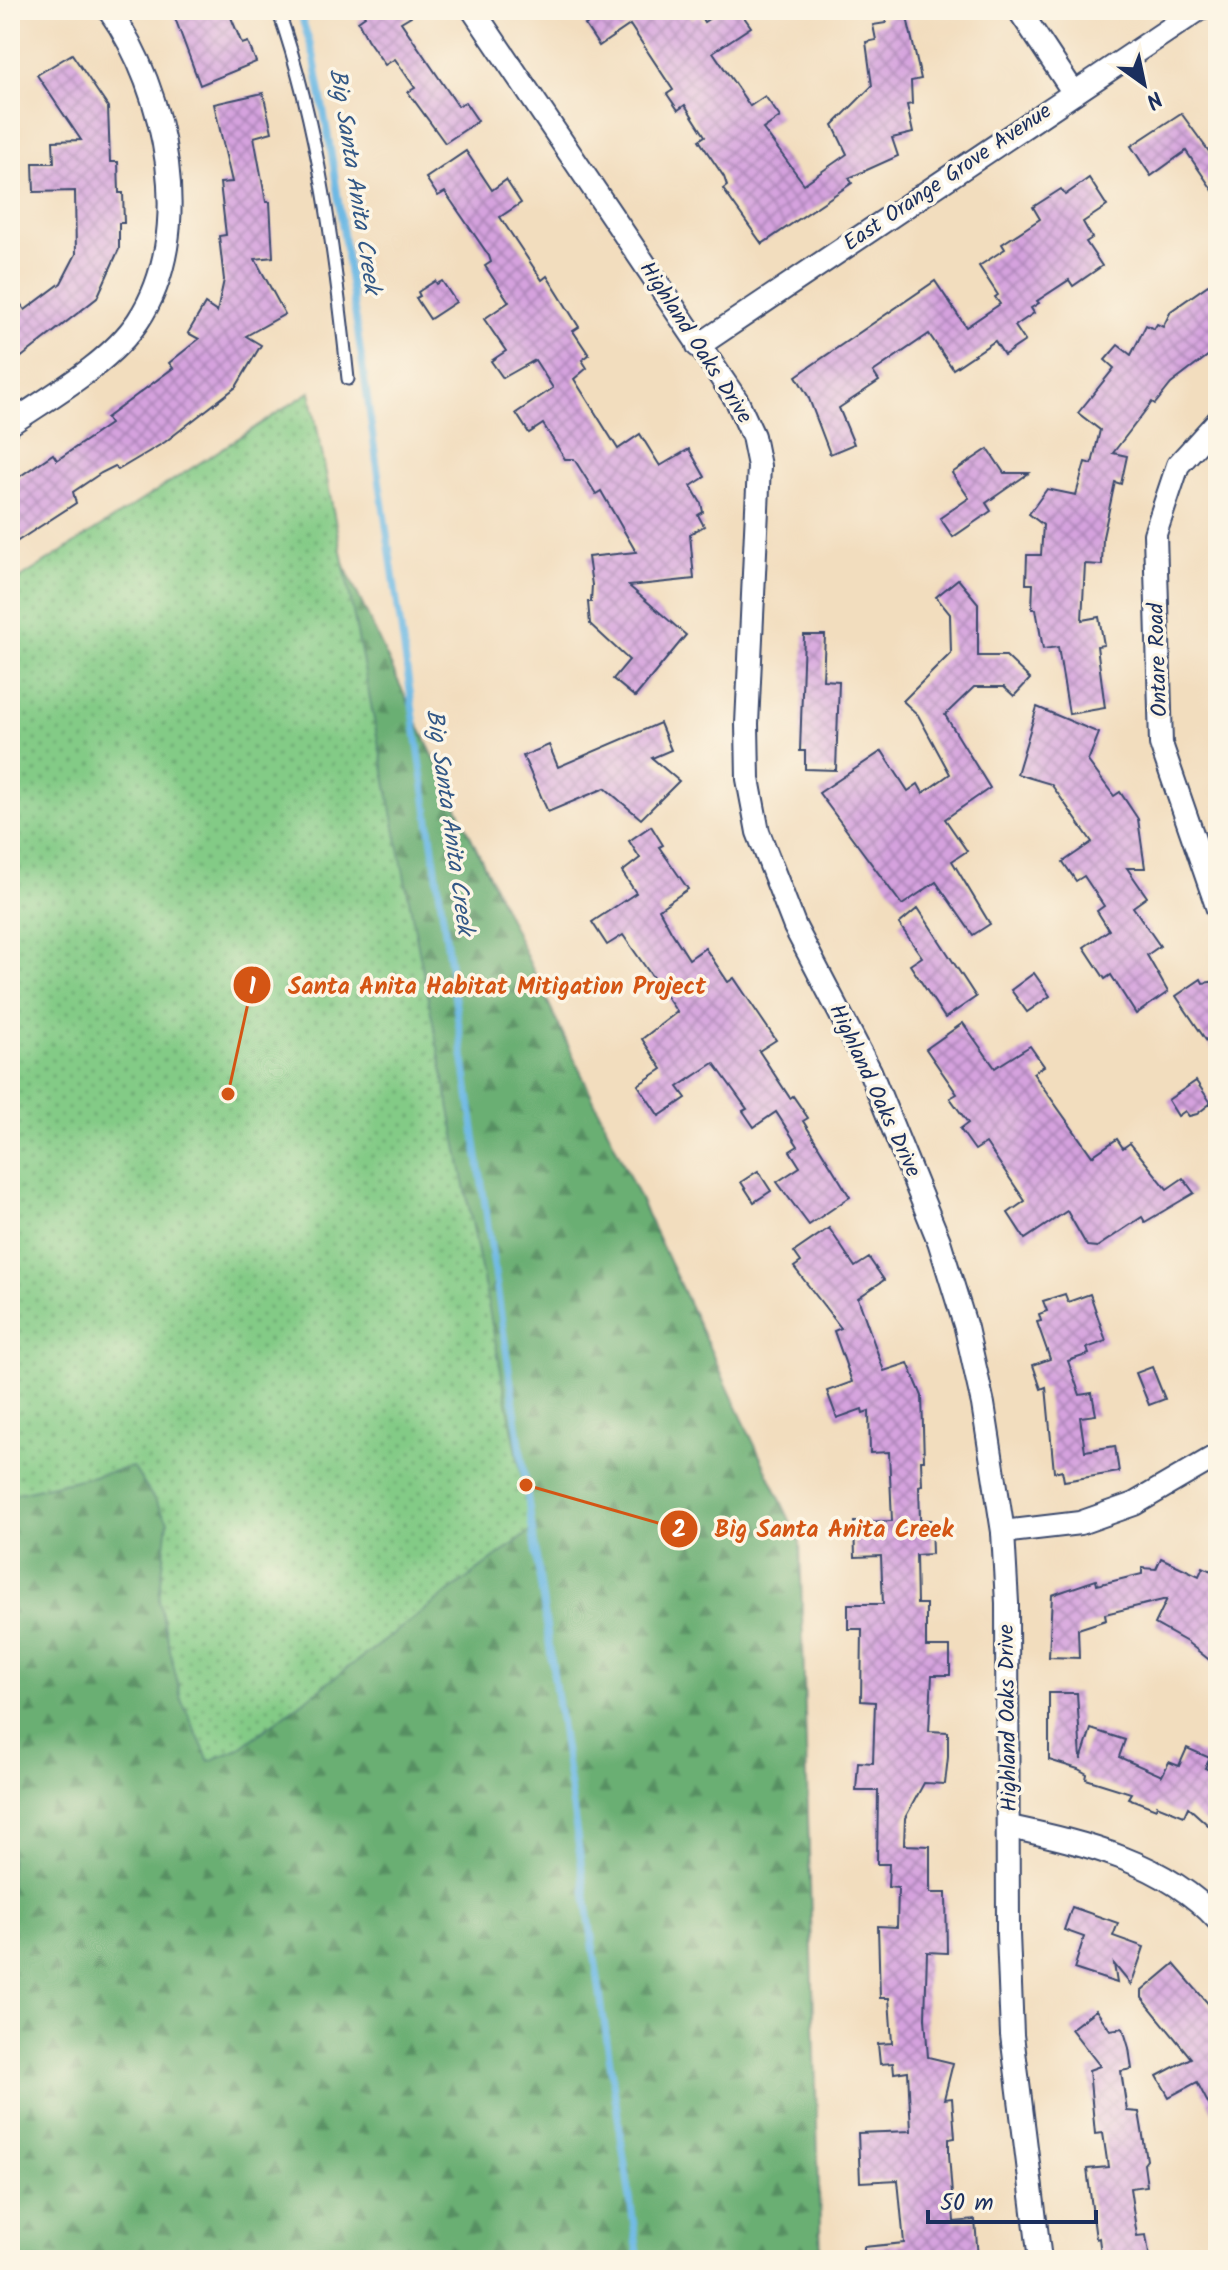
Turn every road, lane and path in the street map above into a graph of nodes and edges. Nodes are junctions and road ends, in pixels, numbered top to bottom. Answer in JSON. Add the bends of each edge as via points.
{"nodes":[{"id":1,"x":109,"y":10,"type":"edge"},
{"id":2,"x":278,"y":10,"type":"edge"},
{"id":3,"x":473,"y":10,"type":"edge"},
{"id":4,"x":1019,"y":10,"type":"edge"},
{"id":5,"x":1198,"y":10,"type":"edge"},
{"id":6,"x":1074,"y":93,"type":"junction"},
{"id":7,"x":698,"y":346,"type":"junction"},
{"id":8,"x":348,"y":379,"type":"dead end"},
{"id":9,"x":1218,"y":421,"type":"edge"},
{"id":10,"x":10,"y":424,"type":"edge"},
{"id":11,"x":1218,"y":909,"type":"edge"},
{"id":12,"x":1213,"y":1465,"type":"edge"},
{"id":13,"x":1003,"y":1532,"type":"junction"},
{"id":14,"x":1010,"y":1827,"type":"junction"},
{"id":15,"x":1218,"y":1920,"type":"edge"},
{"id":16,"x":1040,"y":2260,"type":"edge"}],
"edges":[{"from":1,"to":10,"type":"street","via":[[129,39],[152,97],[165,159],[171,218],[163,271],[137,322],[90,369]]},
{"from":2,"to":8,"type":"lane","via":[[311,133]]},
{"from":3,"to":7,"type":"street","name":"Highland Oaks Drive"},
{"from":4,"to":6,"type":"street"},
{"from":5,"to":6,"type":"street","name":"East Orange Grove Avenue"},
{"from":6,"to":7,"type":"street","name":"East Orange Grove Avenue"},
{"from":7,"to":13,"type":"street","name":"Highland Oaks Drive","via":[[746,417],[759,466],[747,724],[748,779],[758,832],[795,927],[876,1086],[939,1241],[983,1404]]},
{"from":9,"to":11,"type":"street","name":"Ontare Road","via":[[1178,465],[1155,534],[1161,744]]},
{"from":12,"to":13,"type":"street","via":[[1134,1504],[1080,1523]]},
{"from":13,"to":14,"type":"street","name":"Highland Oaks Drive"},
{"from":14,"to":15,"type":"street","via":[[1110,1851],[1173,1884]]},
{"from":14,"to":16,"type":"street","name":"Highland Oaks Drive","via":[[1012,2035]]}]}
